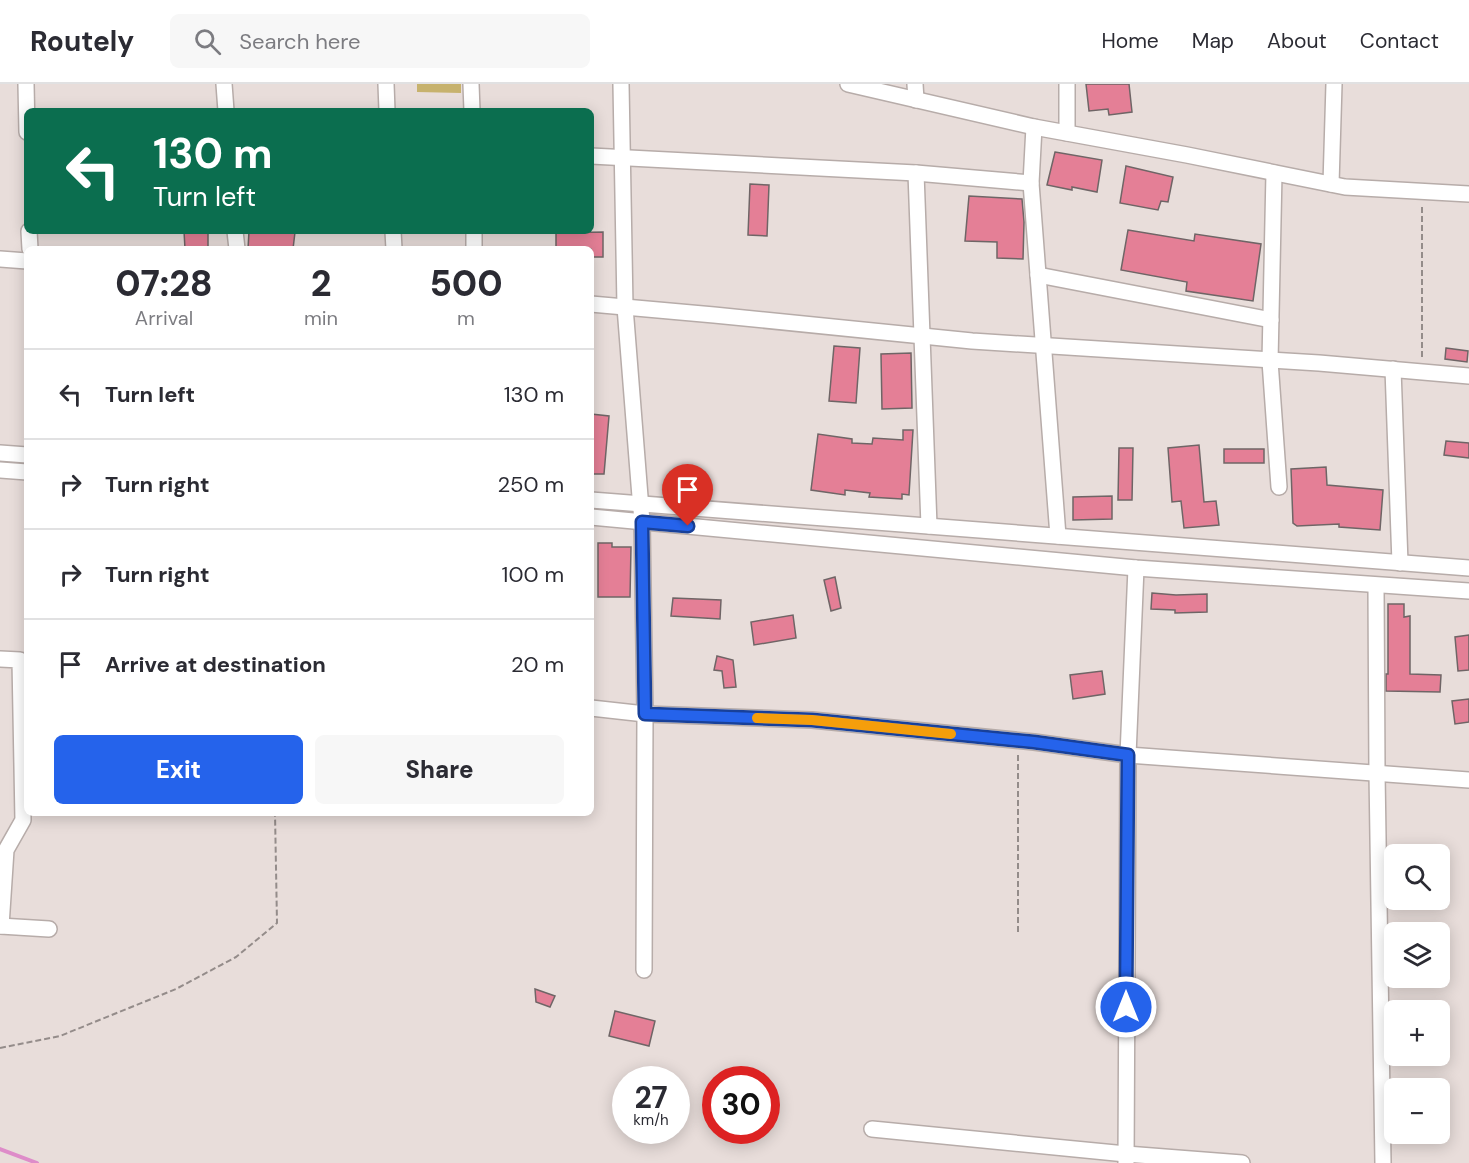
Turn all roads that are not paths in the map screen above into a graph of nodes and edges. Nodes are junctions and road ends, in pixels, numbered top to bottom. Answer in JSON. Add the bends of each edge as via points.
{"nodes":[{"id":1,"x":26,"y":84,"type":"edge"},
{"id":2,"x":224,"y":84,"type":"edge"},
{"id":3,"x":386,"y":84,"type":"edge"},
{"id":4,"x":471,"y":84,"type":"edge"},
{"id":5,"x":621,"y":84,"type":"edge"},
{"id":6,"x":848,"y":84,"type":"edge"},
{"id":7,"x":915,"y":84,"type":"edge"},
{"id":8,"x":1067,"y":84,"type":"edge"},
{"id":9,"x":1334,"y":84,"type":"edge"},
{"id":10,"x":916,"y":100,"type":"junction"},
{"id":11,"x":27,"y":108,"type":"edge"},
{"id":12,"x":226,"y":108,"type":"edge"},
{"id":13,"x":387,"y":108,"type":"edge"},
{"id":14,"x":472,"y":108,"type":"edge"},
{"id":15,"x":1034,"y":127,"type":"junction"},
{"id":16,"x":1067,"y":133,"type":"junction"},
{"id":17,"x":594,"y":156,"type":"edge"},
{"id":18,"x":622,"y":158,"type":"junction"},
{"id":19,"x":916,"y":173,"type":"junction"},
{"id":20,"x":1274,"y":173,"type":"junction"},
{"id":21,"x":1031,"y":183,"type":"junction"},
{"id":22,"x":1331,"y":184,"type":"junction"},
{"id":23,"x":1469,"y":194,"type":"edge"},
{"id":24,"x":0,"y":259,"type":"edge"},
{"id":25,"x":24,"y":261,"type":"edge"},
{"id":26,"x":1038,"y":275,"type":"junction"},
{"id":27,"x":594,"y":304,"type":"edge"},
{"id":28,"x":625,"y":307,"type":"junction"},
{"id":29,"x":1271,"y":320,"type":"junction"},
{"id":30,"x":922,"y":335,"type":"junction"},
{"id":31,"x":1043,"y":345,"type":"junction"},
{"id":32,"x":1270,"y":361,"type":"junction"},
{"id":33,"x":1393,"y":369,"type":"junction"},
{"id":34,"x":1469,"y":376,"type":"edge"},
{"id":35,"x":0,"y":453,"type":"edge"},
{"id":36,"x":24,"y":455,"type":"edge"},
{"id":37,"x":0,"y":470,"type":"edge"},
{"id":38,"x":24,"y":472,"type":"edge"},
{"id":39,"x":1279,"y":487,"type":"dead end"},
{"id":40,"x":594,"y":500,"type":"edge"},
{"id":41,"x":641,"y":505,"type":"junction"},
{"id":42,"x":594,"y":518,"type":"edge"},
{"id":43,"x":642,"y":522,"type":"junction"},
{"id":44,"x":929,"y":526,"type":"junction"},
{"id":45,"x":1058,"y":536,"type":"junction"},
{"id":46,"x":1400,"y":563,"type":"junction"},
{"id":47,"x":1136,"y":568,"type":"junction"},
{"id":48,"x":1469,"y":568,"type":"edge"},
{"id":49,"x":1376,"y":586,"type":"junction"},
{"id":50,"x":1469,"y":591,"type":"edge"},
{"id":51,"x":0,"y":659,"type":"edge"},
{"id":52,"x":594,"y":708,"type":"edge"},
{"id":53,"x":645,"y":714,"type":"junction"},
{"id":54,"x":1128,"y":755,"type":"junction"},
{"id":55,"x":1377,"y":773,"type":"junction"},
{"id":56,"x":1469,"y":780,"type":"edge"},
{"id":57,"x":1,"y":926,"type":"edge"},
{"id":58,"x":49,"y":929,"type":"dead end"},
{"id":59,"x":644,"y":970,"type":"dead end"},
{"id":60,"x":872,"y":1129,"type":"dead end"},
{"id":61,"x":1126,"y":1158,"type":"edge"},
{"id":62,"x":1242,"y":1163,"type":"edge"},
{"id":63,"x":1383,"y":1163,"type":"edge"}],
"edges":[{"from":1,"to":11,"type":"street"},
{"from":2,"to":12,"type":"street"},
{"from":3,"to":13,"type":"street"},
{"from":4,"to":14,"type":"street"},
{"from":5,"to":18,"type":"street"},
{"from":6,"to":10,"type":"street"},
{"from":7,"to":10,"type":"street"},
{"from":8,"to":16,"type":"street"},
{"from":9,"to":22,"type":"street"},
{"from":10,"to":15,"type":"street"},
{"from":15,"to":16,"type":"street"},
{"from":15,"to":21,"type":"street"},
{"from":16,"to":20,"type":"street"},
{"from":17,"to":18,"type":"street"},
{"from":18,"to":19,"type":"street"},
{"from":18,"to":28,"type":"street"},
{"from":19,"to":21,"type":"street"},
{"from":19,"to":30,"type":"street"},
{"from":20,"to":22,"type":"street"},
{"from":20,"to":29,"type":"street"},
{"from":21,"to":26,"type":"street"},
{"from":22,"to":23,"type":"street"},
{"from":24,"to":25,"type":"street"},
{"from":26,"to":29,"type":"street"},
{"from":26,"to":31,"type":"street"},
{"from":27,"to":28,"type":"street"},
{"from":28,"to":30,"type":"street"},
{"from":28,"to":41,"type":"street"},
{"from":29,"to":32,"type":"street"},
{"from":30,"to":31,"type":"street"},
{"from":30,"to":44,"type":"street"},
{"from":31,"to":32,"type":"street"},
{"from":31,"to":45,"type":"street"},
{"from":32,"to":33,"type":"street"},
{"from":32,"to":39,"type":"street"},
{"from":33,"to":34,"type":"street"},
{"from":33,"to":46,"type":"street"},
{"from":35,"to":36,"type":"street"},
{"from":37,"to":38,"type":"street"},
{"from":40,"to":41,"type":"street"},
{"from":41,"to":43,"type":"street"},
{"from":41,"to":44,"type":"street"},
{"from":42,"to":43,"type":"street"},
{"from":43,"to":47,"type":"street"},
{"from":43,"to":53,"type":"street"},
{"from":44,"to":45,"type":"street"},
{"from":45,"to":46,"type":"street"},
{"from":46,"to":48,"type":"street"},
{"from":47,"to":49,"type":"street"},
{"from":47,"to":54,"type":"street"},
{"from":49,"to":50,"type":"street"},
{"from":49,"to":55,"type":"street"},
{"from":51,"to":57,"type":"street","via":[[20,660],[23,820],[6,850]]},
{"from":52,"to":53,"type":"street"},
{"from":53,"to":54,"type":"street","via":[[812,720]]},
{"from":53,"to":59,"type":"street"},
{"from":54,"to":55,"type":"street"},
{"from":54,"to":61,"type":"street"},
{"from":55,"to":56,"type":"street"},
{"from":55,"to":63,"type":"street"},
{"from":57,"to":58,"type":"street"},
{"from":60,"to":61,"type":"street"},
{"from":61,"to":62,"type":"street"}]}
